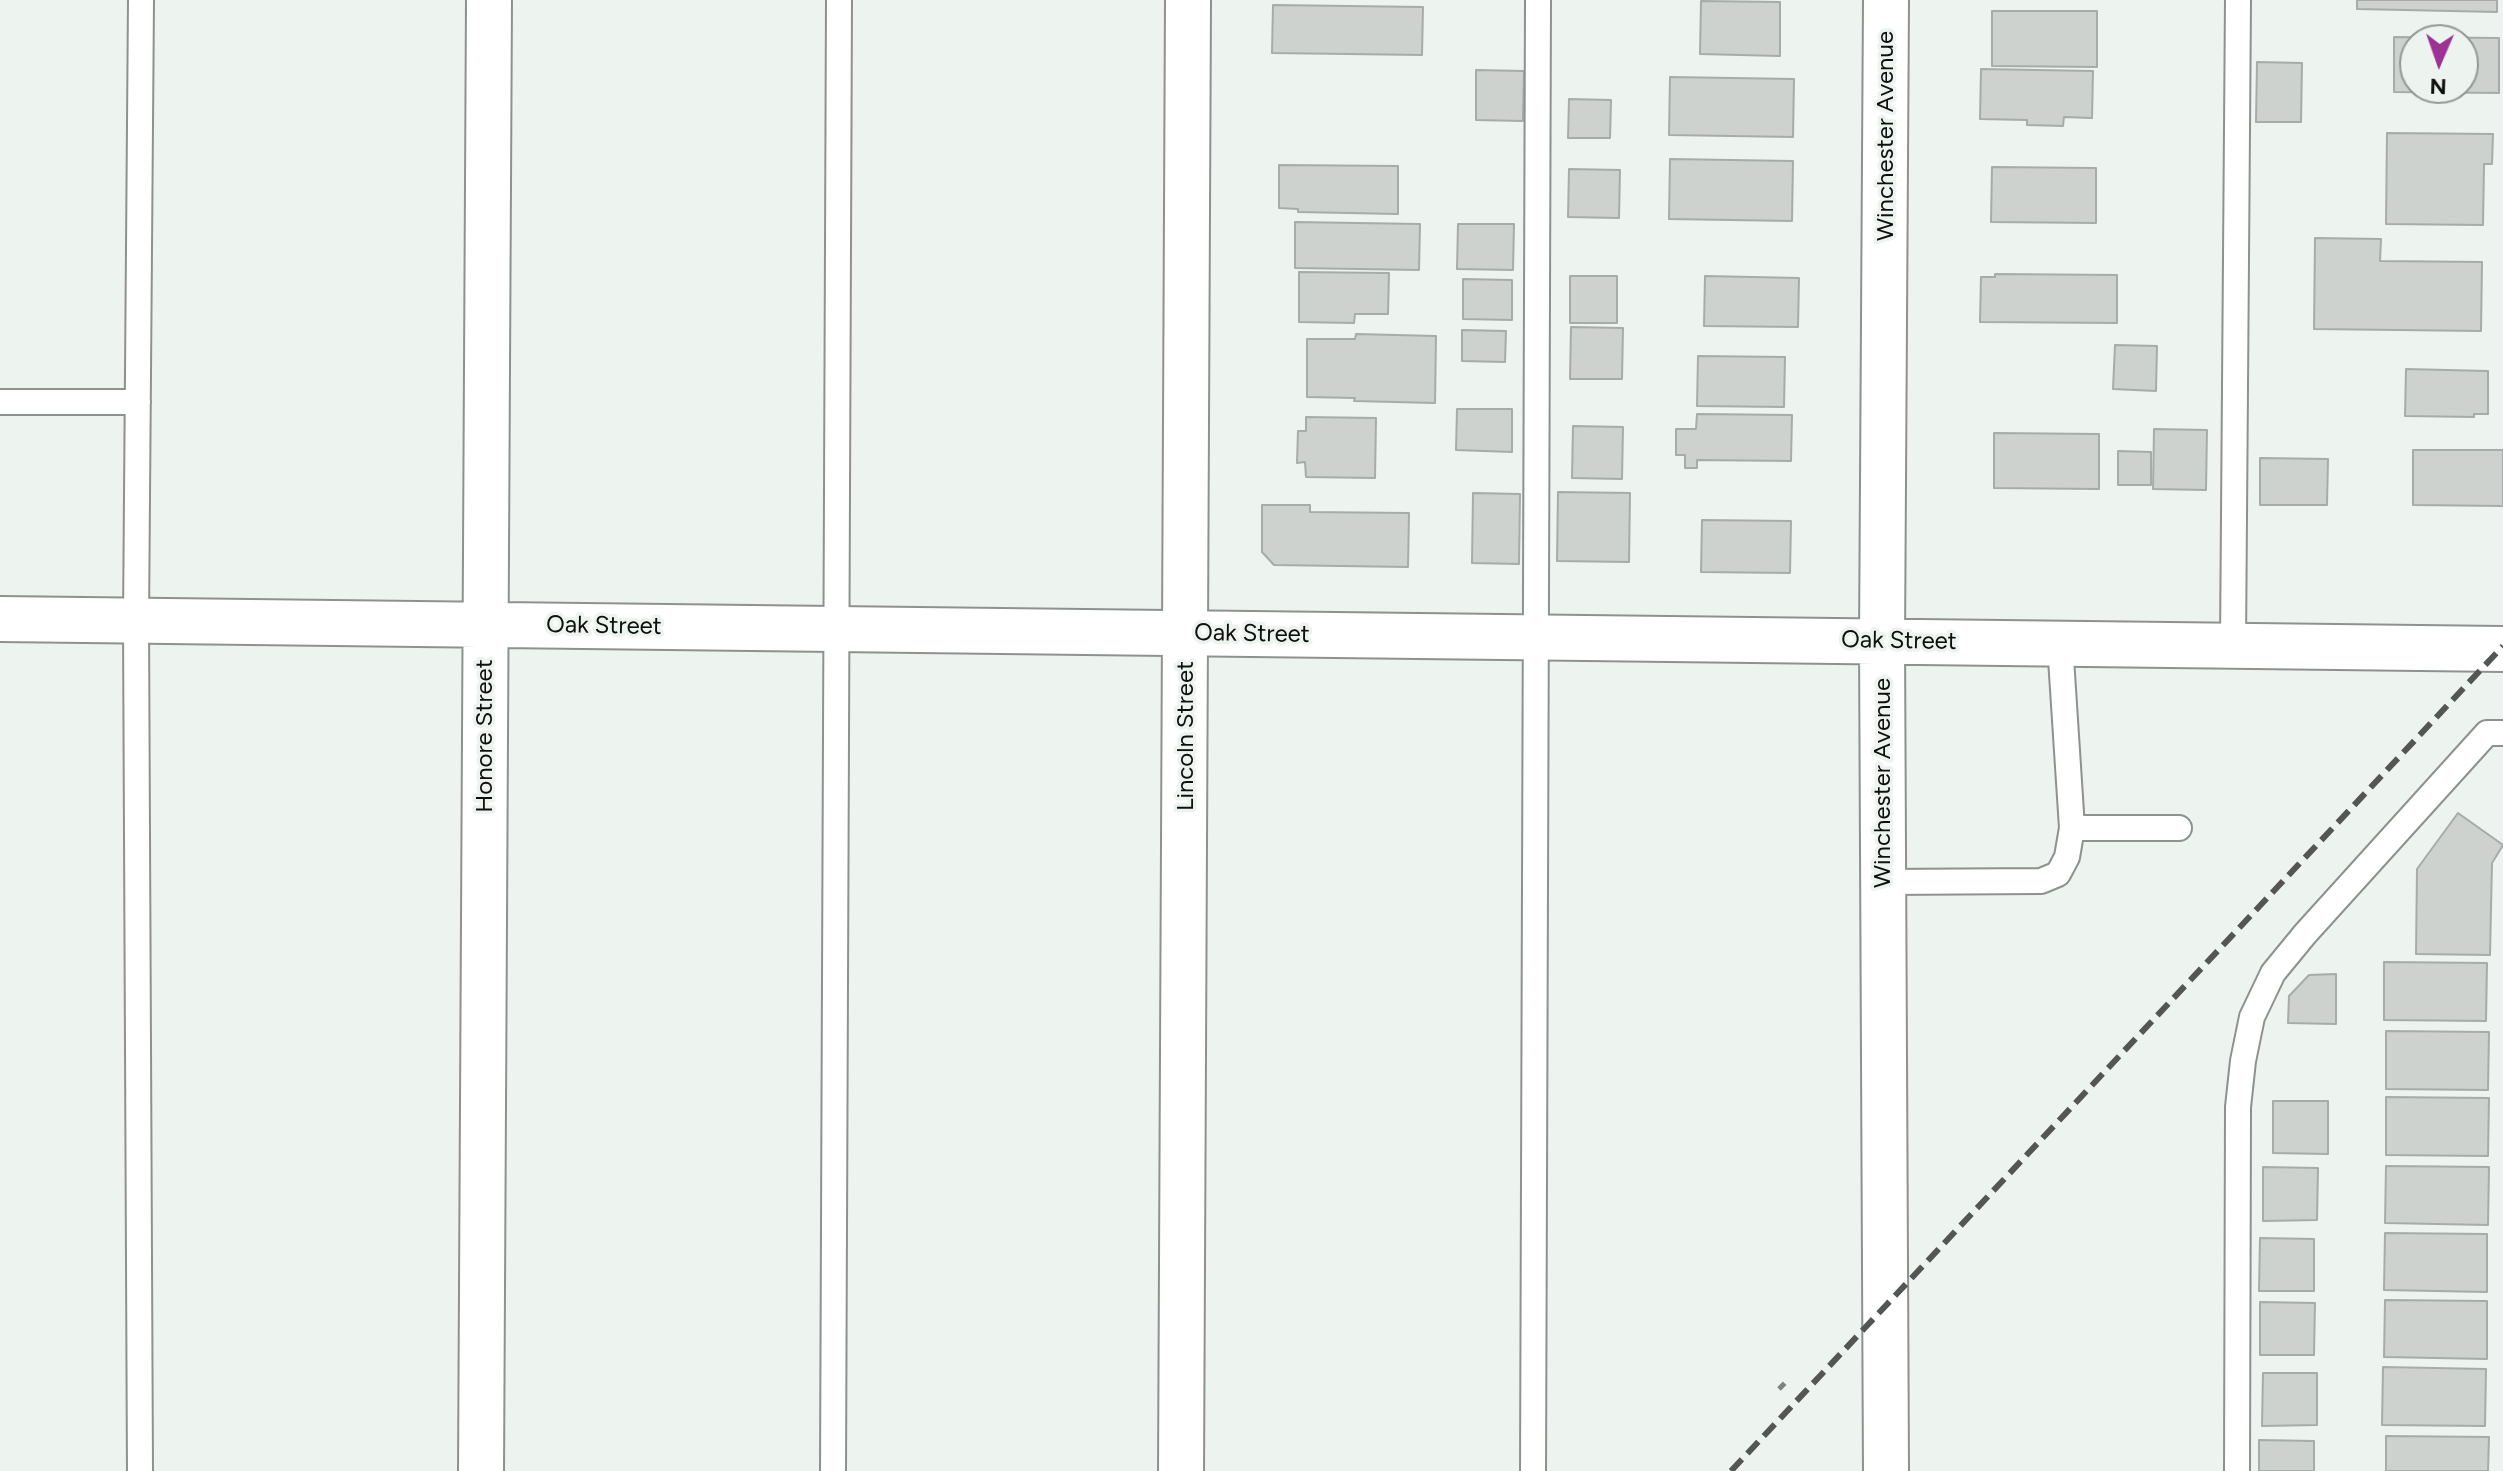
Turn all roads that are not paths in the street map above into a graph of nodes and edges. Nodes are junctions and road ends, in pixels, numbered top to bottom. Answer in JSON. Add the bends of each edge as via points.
{"nodes":[{"id":1,"x":141,"y":0,"type":"edge"},
{"id":2,"x":489,"y":0,"type":"edge"},
{"id":3,"x":839,"y":0,"type":"edge"},
{"id":4,"x":1188,"y":0,"type":"edge"},
{"id":5,"x":1538,"y":0,"type":"edge"},
{"id":6,"x":1886,"y":0,"type":"edge"},
{"id":7,"x":2238,"y":0,"type":"edge"},
{"id":8,"x":0,"y":402,"type":"edge"},
{"id":9,"x":138,"y":402,"type":"junction"},
{"id":10,"x":0,"y":619,"type":"edge"},
{"id":11,"x":136,"y":621,"type":"junction"},
{"id":12,"x":486,"y":625,"type":"junction"},
{"id":13,"x":836,"y":628,"type":"junction"},
{"id":14,"x":1187,"y":633,"type":"junction"},
{"id":15,"x":1536,"y":637,"type":"junction"},
{"id":16,"x":1882,"y":641,"type":"junction"},
{"id":17,"x":2060,"y":643,"type":"junction"},
{"id":18,"x":2233,"y":645,"type":"junction"},
{"id":19,"x":2503,"y":649,"type":"edge"},
{"id":20,"x":2503,"y":733,"type":"edge"},
{"id":21,"x":2072,"y":828,"type":"junction"},
{"id":22,"x":2179,"y":828,"type":"dead end"},
{"id":23,"x":1884,"y":882,"type":"junction"},
{"id":24,"x":140,"y":1471,"type":"edge"},
{"id":25,"x":481,"y":1471,"type":"edge"},
{"id":26,"x":833,"y":1471,"type":"edge"},
{"id":27,"x":1181,"y":1471,"type":"edge"},
{"id":28,"x":1533,"y":1471,"type":"edge"},
{"id":29,"x":1886,"y":1471,"type":"edge"},
{"id":30,"x":2237,"y":1471,"type":"edge"}],
"edges":[{"from":1,"to":9,"type":"lane"},
{"from":2,"to":12,"type":"street","name":"Honore Street"},
{"from":3,"to":13,"type":"lane"},
{"from":4,"to":14,"type":"street","name":"Lincoln Street"},
{"from":5,"to":15,"type":"lane"},
{"from":6,"to":16,"type":"street","name":"Winchester Avenue"},
{"from":7,"to":18,"type":"lane"},
{"from":8,"to":9,"type":"lane"},
{"from":9,"to":11,"type":"lane"},
{"from":10,"to":11,"type":"street","name":"Oak Street"},
{"from":11,"to":12,"type":"street","name":"Oak Street"},
{"from":11,"to":24,"type":"lane"},
{"from":12,"to":13,"type":"street","name":"Oak Street"},
{"from":12,"to":25,"type":"street","name":"Honore Street"},
{"from":13,"to":14,"type":"street","name":"Oak Street"},
{"from":13,"to":26,"type":"lane"},
{"from":14,"to":15,"type":"street","name":"Oak Street"},
{"from":14,"to":27,"type":"street","name":"Lincoln Street"},
{"from":15,"to":16,"type":"street","name":"Oak Street"},
{"from":15,"to":28,"type":"lane"},
{"from":16,"to":17,"type":"street","name":"Oak Street"},
{"from":16,"to":23,"type":"street","name":"Winchester Avenue"},
{"from":17,"to":18,"type":"street","name":"Oak Street"},
{"from":17,"to":21,"type":"lane"},
{"from":18,"to":19,"type":"street","name":"Oak Street"},
{"from":20,"to":30,"type":"lane","via":[[2487,733],[2305,934],[2273,973],[2252,1017],[2238,1107]]},
{"from":21,"to":22,"type":"lane"},
{"from":21,"to":23,"type":"lane","via":[[2058,874],[2041,881]]},
{"from":23,"to":29,"type":"street","name":"Winchester Avenue"}]}
